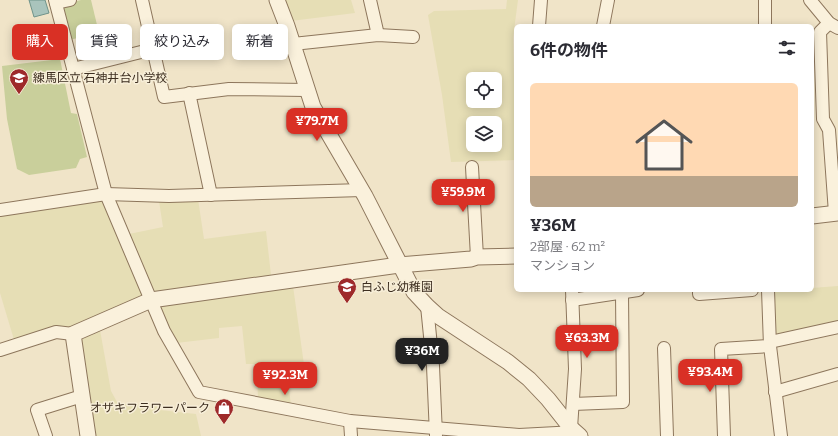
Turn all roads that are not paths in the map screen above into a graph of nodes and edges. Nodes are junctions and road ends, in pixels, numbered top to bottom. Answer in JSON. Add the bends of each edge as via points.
{"nodes":[{"id":1,"x":70,"y":0,"type":"edge"},
{"id":2,"x":142,"y":0,"type":"edge"},
{"id":3,"x":277,"y":0,"type":"edge"},
{"id":4,"x":370,"y":0,"type":"edge"},
{"id":5,"x":541,"y":0,"type":"edge"},
{"id":6,"x":608,"y":0,"type":"edge"},
{"id":7,"x":765,"y":0,"type":"edge"},
{"id":8,"x":810,"y":0,"type":"edge"},
{"id":9,"x":55,"y":2,"type":"edge"},
{"id":10,"x":147,"y":24,"type":"edge"},
{"id":11,"x":539,"y":24,"type":"edge"},
{"id":12,"x":603,"y":24,"type":"edge"},
{"id":13,"x":765,"y":24,"type":"edge"},
{"id":14,"x":834,"y":26,"type":"edge"},
{"id":15,"x":378,"y":35,"type":"junction"},
{"id":16,"x":413,"y":37,"type":"dead end"},
{"id":17,"x":293,"y":44,"type":"junction"},
{"id":18,"x":140,"y":52,"type":"edge"},
{"id":19,"x":156,"y":60,"type":"edge"},
{"id":20,"x":73,"y":69,"type":"junction"},
{"id":21,"x":306,"y":90,"type":"junction"},
{"id":22,"x":189,"y":93,"type":"junction"},
{"id":23,"x":472,"y":167,"type":"dead end"},
{"id":24,"x":362,"y":190,"type":"junction"},
{"id":25,"x":106,"y":194,"type":"junction"},
{"id":26,"x":211,"y":195,"type":"junction"},
{"id":27,"x":0,"y":210,"type":"edge"},
{"id":28,"x":836,"y":213,"type":"edge"},
{"id":29,"x":814,"y":216,"type":"edge"},
{"id":30,"x":514,"y":256,"type":"edge"},
{"id":31,"x":478,"y":257,"type":"junction"},
{"id":32,"x":399,"y":265,"type":"junction"},
{"id":33,"x":627,"y":292,"type":"edge"},
{"id":34,"x":698,"y":292,"type":"edge"},
{"id":35,"x":726,"y":292,"type":"edge"},
{"id":36,"x":768,"y":292,"type":"edge"},
{"id":37,"x":622,"y":293,"type":"junction"},
{"id":38,"x":572,"y":295,"type":"edge"},
{"id":39,"x":151,"y":300,"type":"junction"},
{"id":40,"x":427,"y":306,"type":"junction"},
{"id":41,"x":838,"y":327,"type":"edge"},
{"id":42,"x":73,"y":334,"type":"junction"},
{"id":43,"x":770,"y":344,"type":"junction"},
{"id":44,"x":664,"y":348,"type":"dead end"},
{"id":45,"x":0,"y":350,"type":"edge"},
{"id":46,"x":838,"y":374,"type":"edge"},
{"id":47,"x":775,"y":392,"type":"junction"},
{"id":48,"x":82,"y":396,"type":"junction"},
{"id":49,"x":573,"y":404,"type":"junction"},
{"id":50,"x":350,"y":421,"type":"junction"},
{"id":51,"x":435,"y":432,"type":"edge"},
{"id":52,"x":576,"y":432,"type":"edge"},
{"id":53,"x":46,"y":436,"type":"edge"},
{"id":54,"x":88,"y":436,"type":"edge"},
{"id":55,"x":351,"y":436,"type":"edge"},
{"id":56,"x":667,"y":436,"type":"edge"},
{"id":57,"x":724,"y":436,"type":"edge"},
{"id":58,"x":781,"y":436,"type":"edge"}],
"edges":[{"from":1,"to":9,"type":"street"},
{"from":2,"to":10,"type":"street"},
{"from":3,"to":17,"type":"street"},
{"from":4,"to":15,"type":"street"},
{"from":5,"to":11,"type":"street"},
{"from":6,"to":12,"type":"street"},
{"from":7,"to":13,"type":"street"},
{"from":8,"to":14,"type":"street"},
{"from":9,"to":20,"type":"street"},
{"from":14,"to":28,"type":"street","via":[[820,32],[823,119],[829,130]]},
{"from":15,"to":16,"type":"street"},
{"from":15,"to":17,"type":"street"},
{"from":17,"to":21,"type":"street"},
{"from":18,"to":20,"type":"street"},
{"from":19,"to":22,"type":"street","via":[[164,97]]},
{"from":20,"to":25,"type":"street"},
{"from":21,"to":22,"type":"street","via":[[229,89]]},
{"from":21,"to":24,"type":"street","via":[[318,119]]},
{"from":22,"to":26,"type":"street"},
{"from":23,"to":31,"type":"street"},
{"from":24,"to":26,"type":"street"},
{"from":24,"to":32,"type":"street"},
{"from":25,"to":26,"type":"street"},
{"from":25,"to":27,"type":"street"},
{"from":25,"to":39,"type":"street"},
{"from":28,"to":29,"type":"street"},
{"from":30,"to":31,"type":"street"},
{"from":31,"to":32,"type":"street"},
{"from":32,"to":39,"type":"street"},
{"from":32,"to":40,"type":"street","via":[[414,292]]},
{"from":33,"to":37,"type":"street"},
{"from":34,"to":35,"type":"street"},
{"from":36,"to":43,"type":"street"},
{"from":37,"to":38,"type":"street"},
{"from":37,"to":49,"type":"street","via":[[623,402]]},
{"from":38,"to":49,"type":"street","via":[[575,369]]},
{"from":39,"to":42,"type":"street"},
{"from":39,"to":50,"type":"street","via":[[164,331],[199,392]]},
{"from":40,"to":51,"type":"street","via":[[433,366]]},
{"from":40,"to":52,"type":"street","via":[[508,362],[548,399]]},
{"from":41,"to":43,"type":"street"},
{"from":42,"to":45,"type":"street","via":[[56,332]]},
{"from":42,"to":48,"type":"street"},
{"from":43,"to":47,"type":"street"},
{"from":43,"to":57,"type":"street","via":[[721,349]]},
{"from":44,"to":56,"type":"street"},
{"from":46,"to":47,"type":"street"},
{"from":47,"to":58,"type":"street"},
{"from":48,"to":53,"type":"street","via":[[37,410]]},
{"from":48,"to":54,"type":"street"},
{"from":49,"to":52,"type":"street"},
{"from":50,"to":51,"type":"street"},
{"from":50,"to":55,"type":"street"},
{"from":51,"to":52,"type":"street","via":[[519,435]]}]}
